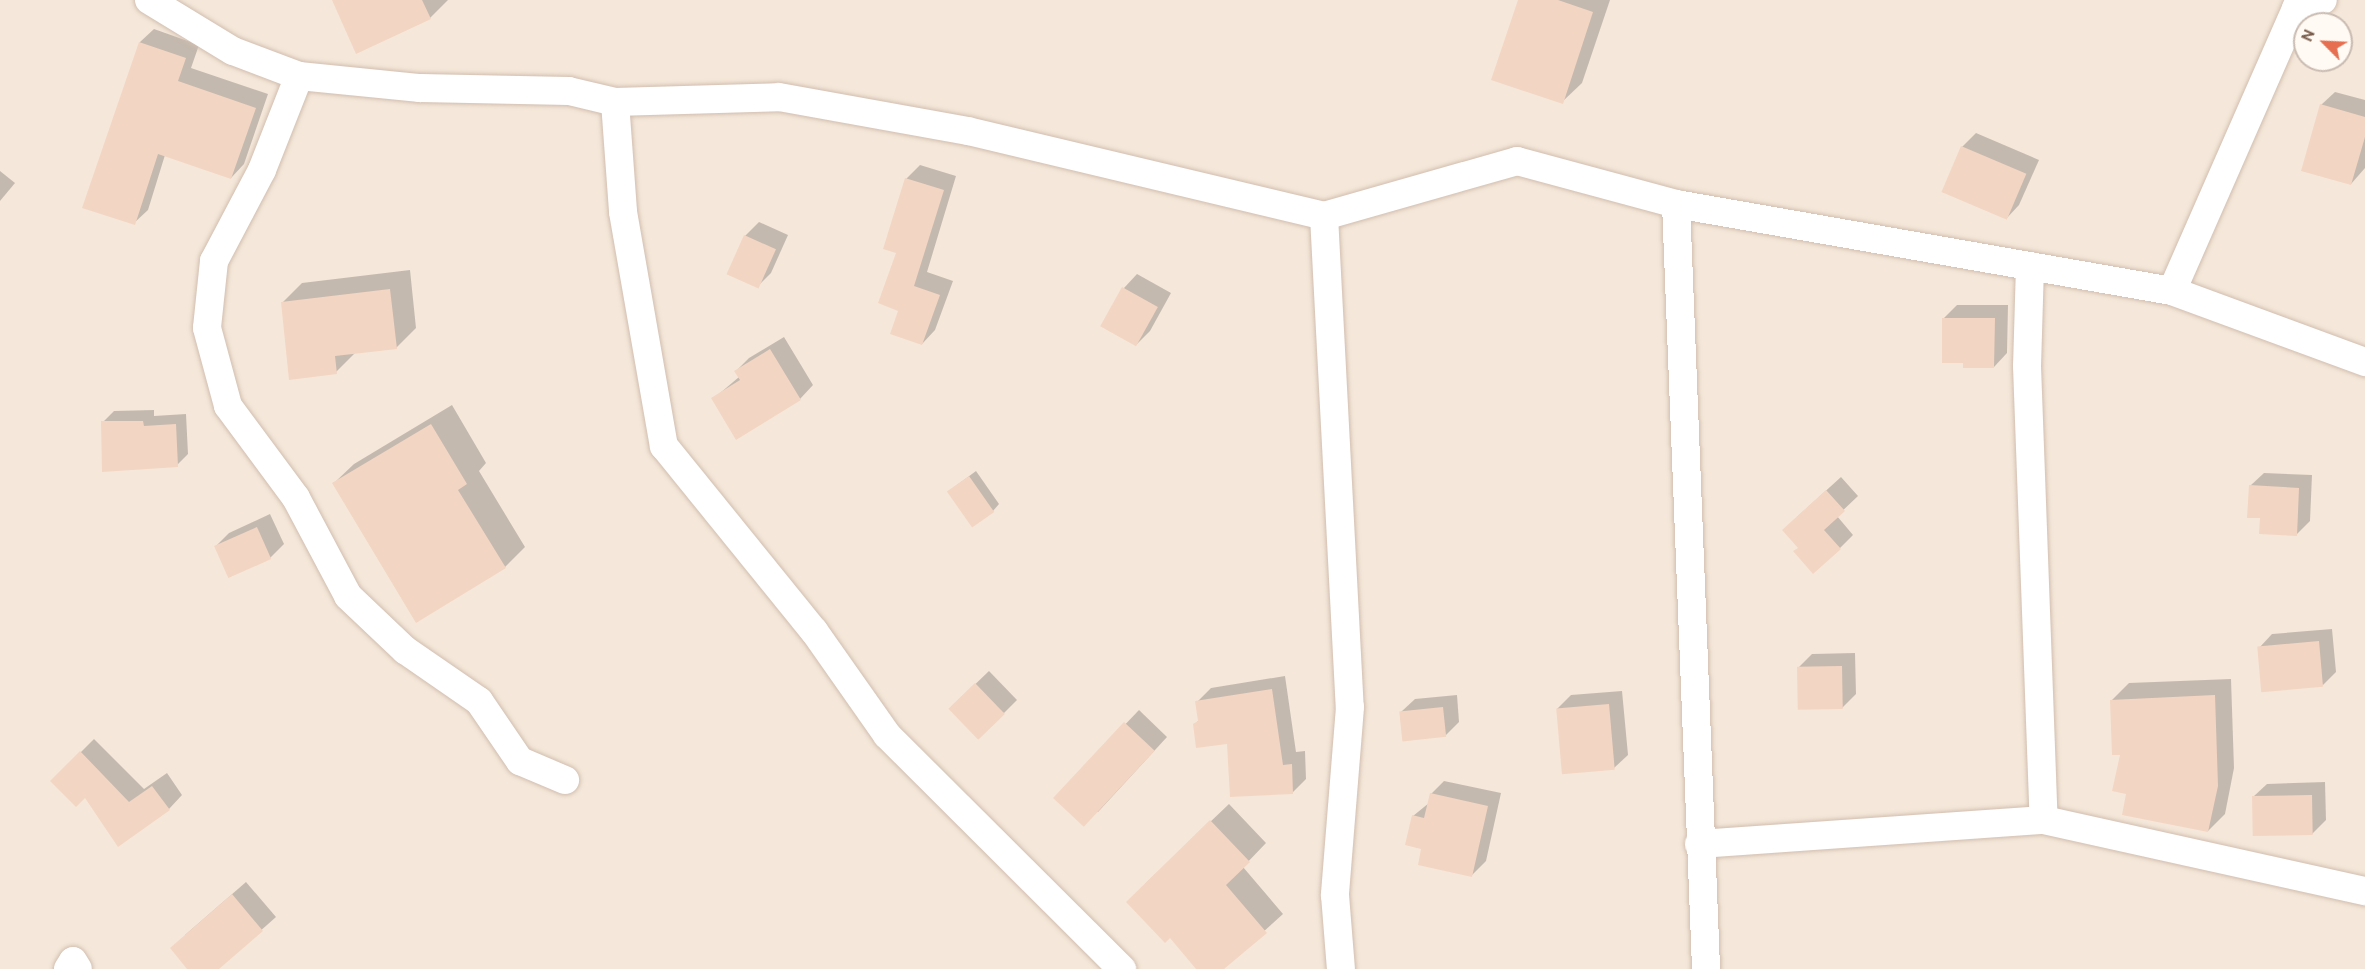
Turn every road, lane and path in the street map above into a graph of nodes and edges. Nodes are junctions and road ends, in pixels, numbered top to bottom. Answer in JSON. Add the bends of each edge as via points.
{"nodes":[{"id":1,"x":149,"y":0,"type":"edge"},
{"id":2,"x":2324,"y":0,"type":"edge"},
{"id":3,"x":2292,"y":4,"type":"edge"},
{"id":4,"x":299,"y":76,"type":"junction"},
{"id":5,"x":615,"y":102,"type":"junction"},
{"id":6,"x":1676,"y":204,"type":"junction"},
{"id":7,"x":1324,"y":216,"type":"junction"},
{"id":8,"x":2030,"y":266,"type":"junction"},
{"id":9,"x":2172,"y":291,"type":"junction"},
{"id":10,"x":2365,"y":362,"type":"edge"},
{"id":11,"x":565,"y":780,"type":"dead end"},
{"id":12,"x":2044,"y":820,"type":"junction"},
{"id":13,"x":1699,"y":844,"type":"junction"},
{"id":14,"x":2365,"y":891,"type":"edge"},
{"id":15,"x":68,"y":969,"type":"edge"},
{"id":16,"x":78,"y":969,"type":"edge"},
{"id":17,"x":1122,"y":969,"type":"edge"},
{"id":18,"x":1341,"y":969,"type":"edge"},
{"id":19,"x":1706,"y":969,"type":"edge"}],
"edges":[{"from":1,"to":4,"type":"street","via":[[233,51]]},
{"from":2,"to":3,"type":"street"},
{"from":3,"to":9,"type":"street"},
{"from":4,"to":5,"type":"street","via":[[420,88],[568,91]]},
{"from":4,"to":11,"type":"street","via":[[262,170],[214,261],[207,328],[228,406],[296,498],[348,596],[405,650],[479,701],[520,760]]},
{"from":5,"to":7,"type":"street","via":[[779,97],[968,131]]},
{"from":5,"to":17,"type":"street","via":[[623,212],[664,446],[814,631],[887,735]]},
{"from":6,"to":7,"type":"street","via":[[1517,161]]},
{"from":6,"to":8,"type":"street"},
{"from":6,"to":13,"type":"street"},
{"from":7,"to":18,"type":"street","via":[[1350,707],[1335,895]]},
{"from":8,"to":9,"type":"street"},
{"from":8,"to":12,"type":"street","via":[[2027,366]]},
{"from":9,"to":10,"type":"street"},
{"from":12,"to":13,"type":"street"},
{"from":12,"to":14,"type":"street"},
{"from":13,"to":19,"type":"street"},
{"from":15,"to":16,"type":"street","via":[[74,961]]}]}
